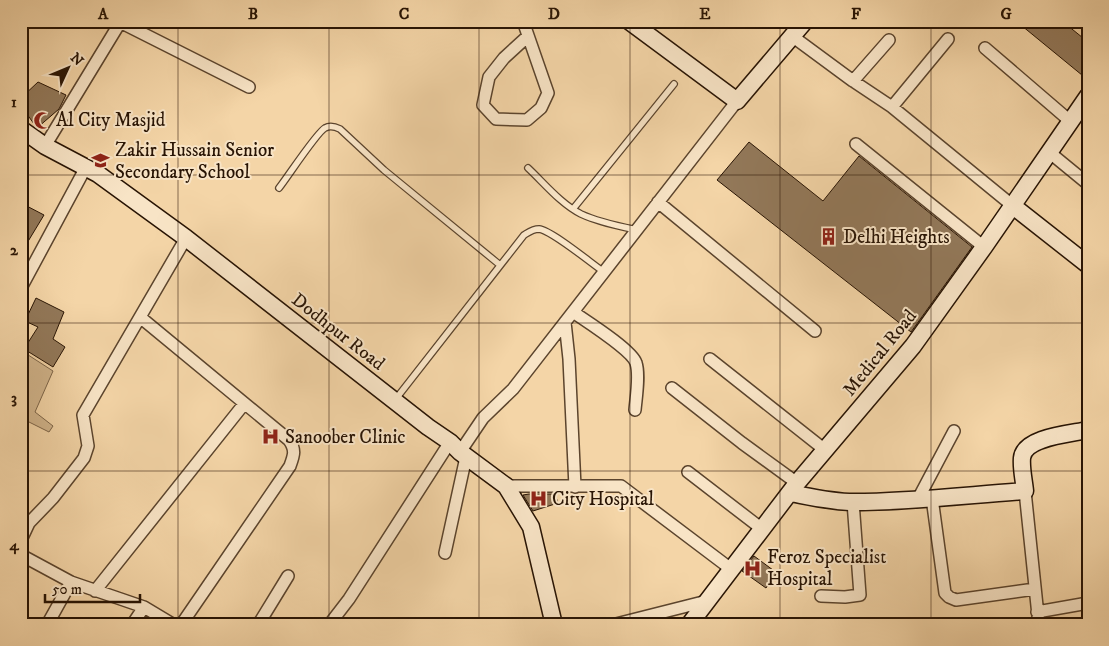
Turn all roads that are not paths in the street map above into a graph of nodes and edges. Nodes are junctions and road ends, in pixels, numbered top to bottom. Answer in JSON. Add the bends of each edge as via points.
{"nodes":[{"id":1,"x":523,"y":21,"type":"edge"},
{"id":2,"x":629,"y":21,"type":"edge"},
{"id":3,"x":119,"y":22,"type":"edge"},
{"id":4,"x":798,"y":26,"type":"edge"},
{"id":5,"x":528,"y":36,"type":"junction"},
{"id":6,"x":948,"y":39,"type":"dead end"},
{"id":7,"x":889,"y":40,"type":"dead end"},
{"id":8,"x":984,"y":48,"type":"dead end"},
{"id":9,"x":853,"y":81,"type":"junction"},
{"id":10,"x":674,"y":84,"type":"dead end"},
{"id":11,"x":249,"y":87,"type":"dead end"},
{"id":12,"x":1087,"y":98,"type":"edge"},
{"id":13,"x":737,"y":101,"type":"junction"},
{"id":14,"x":892,"y":107,"type":"junction"},
{"id":15,"x":1070,"y":120,"type":"junction"},
{"id":16,"x":21,"y":129,"type":"edge"},
{"id":17,"x":856,"y":144,"type":"dead end"},
{"id":18,"x":45,"y":146,"type":"junction"},
{"id":19,"x":1049,"y":152,"type":"junction"},
{"id":20,"x":86,"y":166,"type":"junction"},
{"id":21,"x":528,"y":168,"type":"dead end"},
{"id":22,"x":1088,"y":184,"type":"edge"},
{"id":23,"x":279,"y":188,"type":"dead end"},
{"id":24,"x":658,"y":202,"type":"junction"},
{"id":25,"x":1013,"y":206,"type":"junction"},
{"id":26,"x":573,"y":209,"type":"junction"},
{"id":27,"x":637,"y":230,"type":"junction"},
{"id":28,"x":186,"y":238,"type":"junction"},
{"id":29,"x":984,"y":247,"type":"junction"},
{"id":30,"x":500,"y":265,"type":"junction"},
{"id":31,"x":1088,"y":265,"type":"edge"},
{"id":32,"x":604,"y":272,"type":"junction"},
{"id":33,"x":21,"y":288,"type":"edge"},
{"id":34,"x":573,"y":312,"type":"junction"},
{"id":35,"x":140,"y":317,"type":"junction"},
{"id":36,"x":565,"y":322,"type":"junction"},
{"id":37,"x":815,"y":331,"type":"dead end"},
{"id":38,"x":710,"y":359,"type":"dead end"},
{"id":39,"x":672,"y":388,"type":"dead end"},
{"id":40,"x":394,"y":401,"type":"junction"},
{"id":41,"x":244,"y":404,"type":"junction"},
{"id":42,"x":635,"y":410,"type":"dead end"},
{"id":43,"x":1088,"y":430,"type":"edge"},
{"id":44,"x":954,"y":431,"type":"dead end"},
{"id":45,"x":459,"y":450,"type":"junction"},
{"id":46,"x":824,"y":450,"type":"junction"},
{"id":47,"x":688,"y":472,"type":"dead end"},
{"id":48,"x":506,"y":486,"type":"junction"},
{"id":49,"x":575,"y":487,"type":"junction"},
{"id":50,"x":794,"y":488,"type":"junction"},
{"id":51,"x":1025,"y":490,"type":"junction"},
{"id":52,"x":925,"y":498,"type":"junction"},
{"id":53,"x":853,"y":502,"type":"junction"},
{"id":54,"x":762,"y":528,"type":"junction"},
{"id":55,"x":21,"y":540,"type":"edge"},
{"id":56,"x":445,"y":553,"type":"dead end"},
{"id":57,"x":21,"y":555,"type":"edge"},
{"id":58,"x":731,"y":570,"type":"junction"},
{"id":59,"x":288,"y":576,"type":"dead end"},
{"id":60,"x":71,"y":582,"type":"junction"},
{"id":61,"x":1035,"y":589,"type":"junction"},
{"id":62,"x":95,"y":591,"type":"junction"},
{"id":63,"x":822,"y":596,"type":"dead end"},
{"id":64,"x":707,"y":601,"type":"junction"},
{"id":65,"x":1088,"y":603,"type":"edge"},
{"id":66,"x":144,"y":608,"type":"junction"},
{"id":67,"x":1037,"y":612,"type":"junction"},
{"id":68,"x":47,"y":625,"type":"edge"},
{"id":69,"x":132,"y":625,"type":"edge"},
{"id":70,"x":174,"y":625,"type":"edge"},
{"id":71,"x":181,"y":625,"type":"edge"},
{"id":72,"x":258,"y":625,"type":"edge"},
{"id":73,"x":330,"y":625,"type":"edge"},
{"id":74,"x":554,"y":625,"type":"edge"},
{"id":75,"x":612,"y":625,"type":"edge"},
{"id":76,"x":689,"y":625,"type":"edge"},
{"id":77,"x":1038,"y":625,"type":"edge"}],
"edges":[{"from":1,"to":5,"type":"street"},
{"from":2,"to":13,"type":"street"},
{"from":3,"to":11,"type":"street"},
{"from":3,"to":18,"type":"street"},
{"from":4,"to":9,"type":"street"},
{"from":4,"to":13,"type":"street"},
{"from":5,"to":5,"type":"street","via":[[548,92],[541,108],[527,120],[496,119],[483,105],[489,77]]},
{"from":6,"to":14,"type":"street"},
{"from":7,"to":9,"type":"street"},
{"from":8,"to":15,"type":"street"},
{"from":9,"to":14,"type":"street"},
{"from":10,"to":26,"type":"lane"},
{"from":12,"to":15,"type":"street","name":"Medical Road"},
{"from":13,"to":24,"type":"street"},
{"from":14,"to":25,"type":"street"},
{"from":15,"to":19,"type":"street","name":"Medical Road"},
{"from":16,"to":18,"type":"street","name":"Dodhpur Road"},
{"from":17,"to":29,"type":"street"},
{"from":18,"to":20,"type":"street","name":"Dodhpur Road"},
{"from":19,"to":22,"type":"street"},
{"from":19,"to":25,"type":"street","name":"Medical Road"},
{"from":20,"to":28,"type":"street","name":"Dodhpur Road"},
{"from":20,"to":33,"type":"street"},
{"from":21,"to":26,"type":"lane"},
{"from":23,"to":30,"type":"lane","via":[[325,128],[334,126]]},
{"from":24,"to":27,"type":"street"},
{"from":24,"to":37,"type":"street"},
{"from":25,"to":29,"type":"street","name":"Medical Road"},
{"from":25,"to":31,"type":"street"},
{"from":26,"to":27,"type":"lane","via":[[605,223]]},
{"from":27,"to":32,"type":"street"},
{"from":28,"to":35,"type":"street"},
{"from":28,"to":40,"type":"street","name":"Dodhpur Road"},
{"from":29,"to":46,"type":"street","name":"Medical Road","via":[[914,346]]},
{"from":30,"to":32,"type":"lane","via":[[524,235],[540,229]]},
{"from":30,"to":40,"type":"lane"},
{"from":32,"to":34,"type":"street"},
{"from":34,"to":36,"type":"street"},
{"from":34,"to":42,"type":"street","via":[[622,347],[636,363]]},
{"from":35,"to":41,"type":"street"},
{"from":35,"to":55,"type":"street","via":[[83,415],[88,446],[84,458],[30,523]]},
{"from":36,"to":45,"type":"street","via":[[513,389],[483,418]]},
{"from":36,"to":49,"type":"street"},
{"from":38,"to":46,"type":"street"},
{"from":39,"to":50,"type":"street"},
{"from":40,"to":45,"type":"street","name":"Dodhpur Road"},
{"from":41,"to":62,"type":"street"},
{"from":41,"to":71,"type":"street","via":[[289,440],[295,454]]},
{"from":43,"to":51,"type":"street","via":[[1027,446],[1022,458]]},
{"from":44,"to":52,"type":"street"},
{"from":45,"to":48,"type":"street","name":"Dodhpur Road"},
{"from":45,"to":56,"type":"street"},
{"from":45,"to":73,"type":"street"},
{"from":46,"to":50,"type":"street","name":"Medical Road"},
{"from":47,"to":54,"type":"street"},
{"from":48,"to":49,"type":"street"},
{"from":48,"to":74,"type":"street","name":"Dodhpur Road","via":[[531,527]]},
{"from":49,"to":58,"type":"street","via":[[621,486]]},
{"from":50,"to":53,"type":"street","via":[[818,499]]},
{"from":50,"to":54,"type":"street","name":"Medical Road"},
{"from":51,"to":52,"type":"street"},
{"from":51,"to":61,"type":"street"},
{"from":52,"to":53,"type":"street"},
{"from":52,"to":61,"type":"street","via":[[945,592],[949,597],[956,600]]},
{"from":53,"to":63,"type":"street","via":[[860,595]]},
{"from":54,"to":58,"type":"street","name":"Medical Road"},
{"from":57,"to":60,"type":"street"},
{"from":58,"to":64,"type":"street","name":"Medical Road"},
{"from":59,"to":72,"type":"street"},
{"from":60,"to":62,"type":"street"},
{"from":60,"to":68,"type":"street"},
{"from":61,"to":67,"type":"street"},
{"from":62,"to":66,"type":"street"},
{"from":64,"to":75,"type":"street"},
{"from":64,"to":76,"type":"street","name":"Medical Road"},
{"from":65,"to":67,"type":"street"},
{"from":66,"to":69,"type":"street"},
{"from":66,"to":70,"type":"street"},
{"from":67,"to":77,"type":"street"}]}
